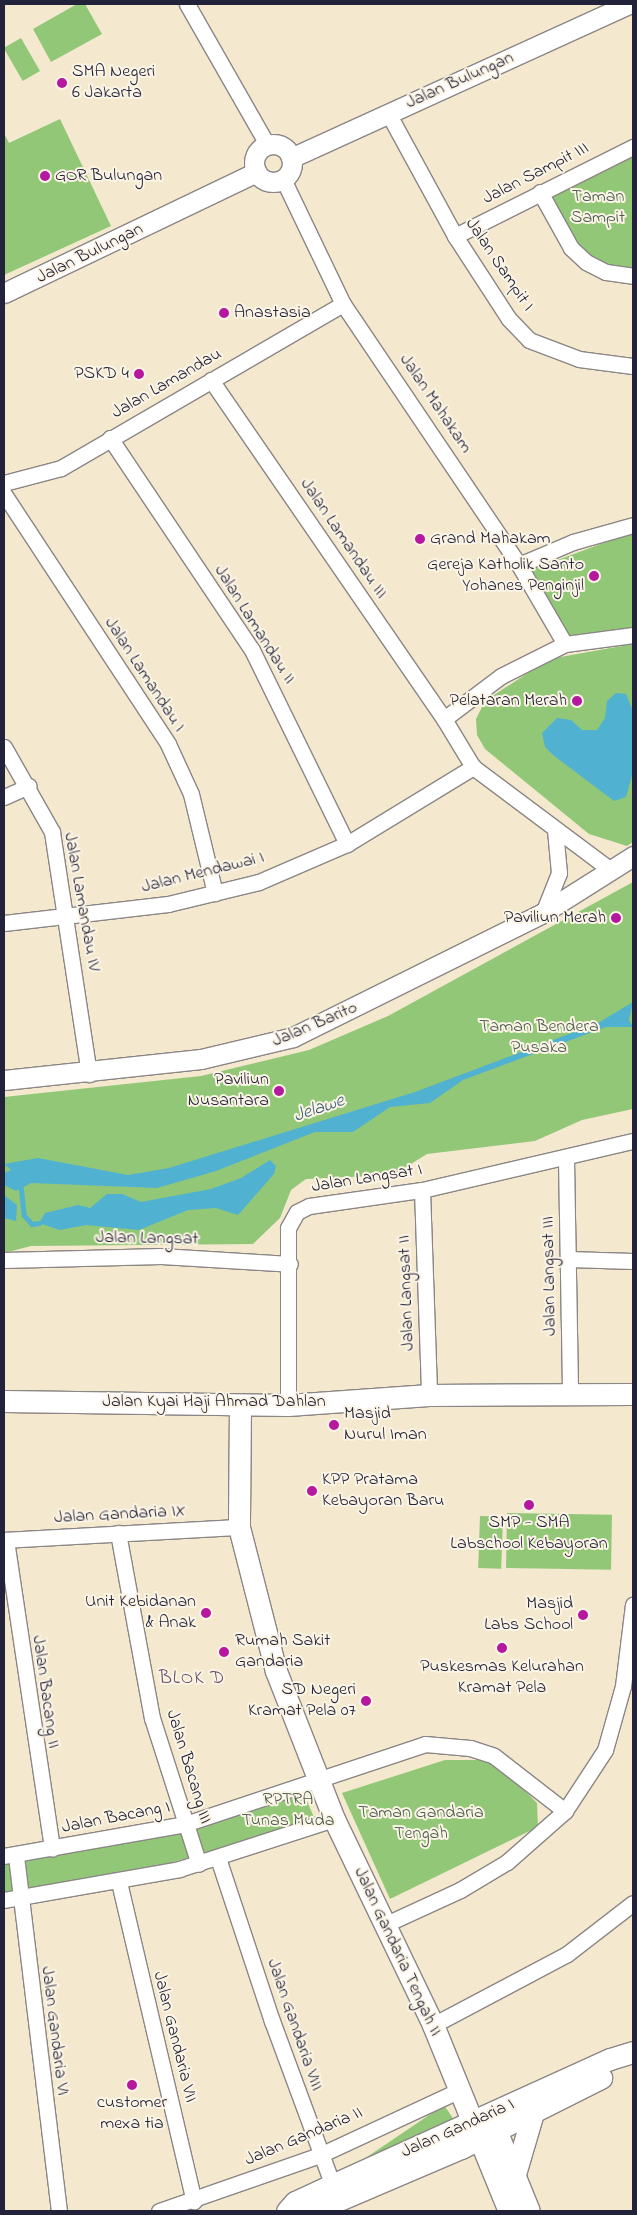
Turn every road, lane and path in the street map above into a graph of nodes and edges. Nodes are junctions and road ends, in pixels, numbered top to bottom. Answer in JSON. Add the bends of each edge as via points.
{"nodes":[{"id":1,"x":187,"y":4,"type":"edge"},
{"id":2,"x":629,"y":4,"type":"edge"},
{"id":3,"x":388,"y":113,"type":"junction"},
{"id":4,"x":267,"y":144,"type":"junction"},
{"id":5,"x":633,"y":147,"type":"edge"},
{"id":6,"x":291,"y":158,"type":"junction"},
{"id":7,"x":256,"y":172,"type":"junction"},
{"id":8,"x":283,"y":179,"type":"junction"},
{"id":9,"x":540,"y":192,"type":"junction"},
{"id":10,"x":455,"y":236,"type":"junction"},
{"id":11,"x":633,"y":276,"type":"edge"},
{"id":12,"x":4,"y":293,"type":"edge"},
{"id":13,"x":344,"y":304,"type":"junction"},
{"id":14,"x":633,"y":362,"type":"edge"},
{"id":15,"x":633,"y":366,"type":"edge"},
{"id":16,"x":212,"y":380,"type":"junction"},
{"id":17,"x":110,"y":438,"type":"junction"},
{"id":18,"x":4,"y":483,"type":"edge"},
{"id":19,"x":4,"y":494,"type":"edge"},
{"id":20,"x":633,"y":525,"type":"edge"},
{"id":21,"x":519,"y":565,"type":"junction"},
{"id":22,"x":633,"y":635,"type":"edge"},
{"id":23,"x":565,"y":644,"type":"junction"},
{"id":24,"x":444,"y":719,"type":"junction"},
{"id":25,"x":4,"y":747,"type":"edge"},
{"id":26,"x":474,"y":768,"type":"junction"},
{"id":27,"x":29,"y":786,"type":"junction"},
{"id":28,"x":4,"y":797,"type":"edge"},
{"id":29,"x":555,"y":830,"type":"junction"},
{"id":30,"x":347,"y":844,"type":"junction"},
{"id":31,"x":633,"y":856,"type":"edge"},
{"id":32,"x":633,"y":872,"type":"edge"},
{"id":33,"x":605,"y":876,"type":"junction"},
{"id":34,"x":216,"y":893,"type":"junction"},
{"id":35,"x":543,"y":913,"type":"junction"},
{"id":36,"x":68,"y":917,"type":"junction"},
{"id":37,"x":4,"y":923,"type":"edge"},
{"id":38,"x":89,"y":1074,"type":"junction"},
{"id":39,"x":4,"y":1080,"type":"edge"},
{"id":40,"x":633,"y":1140,"type":"edge"},
{"id":41,"x":566,"y":1159,"type":"junction"},
{"id":42,"x":422,"y":1190,"type":"junction"},
{"id":43,"x":4,"y":1260,"type":"edge"},
{"id":44,"x":568,"y":1260,"type":"junction"},
{"id":45,"x":633,"y":1261,"type":"edge"},
{"id":46,"x":290,"y":1264,"type":"junction"},
{"id":47,"x":570,"y":1393,"type":"junction"},
{"id":48,"x":633,"y":1394,"type":"edge"},
{"id":49,"x":429,"y":1395,"type":"junction"},
{"id":50,"x":4,"y":1401,"type":"edge"},
{"id":51,"x":240,"y":1405,"type":"junction"},
{"id":52,"x":288,"y":1405,"type":"junction"},
{"id":53,"x":239,"y":1527,"type":"junction"},
{"id":54,"x":118,"y":1533,"type":"junction"},
{"id":55,"x":5,"y":1540,"type":"edge"},
{"id":56,"x":633,"y":1605,"type":"edge"},
{"id":57,"x":319,"y":1779,"type":"junction"},
{"id":58,"x":565,"y":1811,"type":"junction"},
{"id":59,"x":334,"y":1819,"type":"junction"},
{"id":60,"x":185,"y":1824,"type":"junction"},
{"id":61,"x":52,"y":1849,"type":"junction"},
{"id":62,"x":10,"y":1856,"type":"edge"},
{"id":63,"x":218,"y":1858,"type":"junction"},
{"id":64,"x":199,"y":1864,"type":"junction"},
{"id":65,"x":119,"y":1882,"type":"junction"},
{"id":66,"x":21,"y":1898,"type":"junction"},
{"id":67,"x":4,"y":1900,"type":"edge"},
{"id":68,"x":633,"y":1903,"type":"edge"},
{"id":69,"x":384,"y":1925,"type":"junction"},
{"id":70,"x":433,"y":2025,"type":"junction"},
{"id":71,"x":633,"y":2053,"type":"edge"},
{"id":72,"x":460,"y":2090,"type":"junction"},
{"id":73,"x":533,"y":2113,"type":"junction"},
{"id":74,"x":486,"y":2126,"type":"junction"},
{"id":75,"x":461,"y":2148,"type":"junction"},
{"id":76,"x":320,"y":2155,"type":"junction"},
{"id":77,"x":493,"y":2167,"type":"junction"},
{"id":78,"x":515,"y":2174,"type":"junction"},
{"id":79,"x":336,"y":2193,"type":"junction"},
{"id":80,"x":194,"y":2201,"type":"junction"},
{"id":81,"x":59,"y":2211,"type":"edge"},
{"id":82,"x":159,"y":2211,"type":"edge"},
{"id":83,"x":287,"y":2211,"type":"edge"},
{"id":84,"x":313,"y":2211,"type":"edge"},
{"id":85,"x":509,"y":2211,"type":"edge"},
{"id":86,"x":529,"y":2211,"type":"edge"}],
"edges":[{"from":1,"to":4,"type":"street"},
{"from":2,"to":3,"type":"street","name":"Jalan Bulungan"},
{"from":3,"to":6,"type":"street","name":"Jalan Bulungan"},
{"from":3,"to":10,"type":"street","name":"Jalan Sampit I"},
{"from":4,"to":6,"type":"street","via":[[282,146]]},
{"from":4,"to":7,"type":"street","via":[[255,156]]},
{"from":5,"to":9,"type":"street","name":"Jalan Sampit III"},
{"from":6,"to":8,"type":"street","via":[[289,174]]},
{"from":7,"to":8,"type":"street","via":[[268,182]]},
{"from":7,"to":12,"type":"street","name":"Jalan Bulungan"},
{"from":8,"to":13,"type":"street","name":"Jalan Mahakam"},
{"from":9,"to":10,"type":"street","name":"Jalan Sampit III"},
{"from":9,"to":11,"type":"street","via":[[571,248],[586,262],[606,272]]},
{"from":10,"to":15,"type":"street","name":"Jalan Sampit I","via":[[509,319],[529,340],[579,359]]},
{"from":13,"to":16,"type":"street","name":"Jalan Lamandau"},
{"from":13,"to":21,"type":"street","name":"Jalan Mahakam"},
{"from":14,"to":15,"type":"street"},
{"from":16,"to":17,"type":"street","name":"Jalan Lamandau"},
{"from":16,"to":24,"type":"street","name":"Jalan Lamandau III"},
{"from":17,"to":18,"type":"street","name":"Jalan Lamandau","via":[[45,475]]},
{"from":17,"to":30,"type":"street","name":"Jalan Lamandau II","via":[[252,650]]},
{"from":19,"to":34,"type":"street","name":"Jalan Lamandau I","via":[[168,744],[191,794]]},
{"from":20,"to":21,"type":"street","via":[[573,542]]},
{"from":21,"to":23,"type":"street","name":"Jalan Mahakam"},
{"from":22,"to":23,"type":"street"},
{"from":23,"to":24,"type":"street","via":[[501,676]]},
{"from":24,"to":26,"type":"street"},
{"from":25,"to":27,"type":"street","name":"Jalan Lamandau IV"},
{"from":26,"to":29,"type":"street"},
{"from":26,"to":30,"type":"street","name":"Jalan Mendawai I"},
{"from":27,"to":28,"type":"street"},
{"from":27,"to":36,"type":"street","name":"Jalan Lamandau IV","via":[[52,832]]},
{"from":29,"to":33,"type":"street"},
{"from":29,"to":35,"type":"street","via":[[559,873]]},
{"from":30,"to":34,"type":"street","name":"Jalan Mendawai I","via":[[258,882]]},
{"from":31,"to":33,"type":"street","name":"Jalan Barito"},
{"from":32,"to":33,"type":"street","name":"Jalan Barito"},
{"from":33,"to":35,"type":"street","name":"Jalan Barito"},
{"from":34,"to":36,"type":"street","name":"Jalan Mendawai I"},
{"from":35,"to":38,"type":"street","name":"Jalan Barito","via":[[293,1037],[202,1060]]},
{"from":36,"to":37,"type":"street","name":"Jalan Mendawai I"},
{"from":36,"to":38,"type":"street","name":"Jalan Lamandau IV"},
{"from":38,"to":39,"type":"street","name":"Jalan Barito"},
{"from":40,"to":41,"type":"street","name":"Jalan Langsat I"},
{"from":41,"to":42,"type":"street","name":"Jalan Langsat I"},
{"from":41,"to":44,"type":"street","name":"Jalan Langsat III"},
{"from":42,"to":46,"type":"street","name":"Jalan Langsat I","via":[[310,1206],[296,1212],[288,1228]]},
{"from":42,"to":49,"type":"street","name":"Jalan Langsat II"},
{"from":43,"to":46,"type":"street","name":"Jalan Langsat","via":[[161,1256]]},
{"from":44,"to":45,"type":"street"},
{"from":44,"to":47,"type":"street","name":"Jalan Langsat III"},
{"from":46,"to":52,"type":"street","name":"Jalan Langsat I"},
{"from":47,"to":48,"type":"main road","name":"Jalan Kyai Haji Ahmad Dahlan"},
{"from":47,"to":49,"type":"main road","name":"Jalan Kyai Haji Ahmad Dahlan"},
{"from":49,"to":52,"type":"main road","name":"Jalan Kyai Haji Ahmad Dahlan"},
{"from":50,"to":51,"type":"main road","name":"Jalan Kyai Haji Ahmad Dahlan"},
{"from":51,"to":52,"type":"main road","name":"Jalan Kyai Haji Ahmad Dahlan"},
{"from":51,"to":53,"type":"main road","name":"Jalan Gandaria Tengah II"},
{"from":53,"to":54,"type":"street","name":"Jalan Gandaria IX"},
{"from":53,"to":57,"type":"main road","name":"Jalan Gandaria Tengah II","via":[[276,1671]]},
{"from":54,"to":55,"type":"street","name":"Jalan Gandaria IX"},
{"from":54,"to":60,"type":"street","name":"Jalan Bacang III","via":[[138,1654]]},
{"from":55,"to":61,"type":"street","name":"Jalan Bacang II"},
{"from":56,"to":58,"type":"street","via":[[623,1686],[605,1750]]},
{"from":57,"to":58,"type":"street","name":"Jalan Bacang I","via":[[409,1746],[470,1748],[494,1756]]},
{"from":57,"to":59,"type":"main road","name":"Jalan Gandaria Tengah II"},
{"from":57,"to":60,"type":"street","name":"Jalan Bacang I"},
{"from":58,"to":69,"type":"street","via":[[507,1862],[460,1890]]},
{"from":59,"to":63,"type":"street"},
{"from":59,"to":69,"type":"main road","name":"Jalan Gandaria Tengah II"},
{"from":60,"to":61,"type":"street","name":"Jalan Bacang I"},
{"from":60,"to":64,"type":"street","name":"Jalan Bacang III"},
{"from":61,"to":62,"type":"street","name":"Jalan Bacang I"},
{"from":62,"to":66,"type":"street","name":"Jalan Gandaria VI"},
{"from":63,"to":64,"type":"street"},
{"from":63,"to":76,"type":"street","name":"Jalan Gandaria VIII"},
{"from":64,"to":65,"type":"street"},
{"from":65,"to":66,"type":"street"},
{"from":65,"to":80,"type":"street","name":"Jalan Gandaria VII"},
{"from":66,"to":67,"type":"street"},
{"from":66,"to":81,"type":"street","name":"Jalan Gandaria VI"},
{"from":68,"to":70,"type":"street","via":[[567,1954]]},
{"from":69,"to":70,"type":"main road","name":"Jalan Gandaria Tengah II"},
{"from":70,"to":72,"type":"main road","name":"Jalan Gandaria Tengah II"},
{"from":71,"to":73,"type":"main road","name":"Jalan Gandaria I","via":[[619,2069]]},
{"from":71,"to":74,"type":"main road","name":"Jalan Gandaria I","via":[[610,2059]]},
{"from":72,"to":74,"type":"main road","name":"Jalan Gandaria Tengah II"},
{"from":72,"to":76,"type":"street","name":"Jalan Gandaria II"},
{"from":73,"to":74,"type":"main road","name":"Jalan Gandaria I"},
{"from":73,"to":78,"type":"main road"},
{"from":74,"to":75,"type":"main road","name":"Jalan Gandaria I"},
{"from":74,"to":77,"type":"main road"},
{"from":74,"to":78,"type":"main road"},
{"from":74,"to":79,"type":"main road","name":"Jalan Gandaria I"},
{"from":75,"to":77,"type":"main road","via":[[479,2154]]},
{"from":75,"to":79,"type":"main road","name":"Jalan Gandaria I"},
{"from":76,"to":79,"type":"street","name":"Jalan Gandaria VIII"},
{"from":76,"to":80,"type":"street","name":"Jalan Gandaria II"},
{"from":77,"to":85,"type":"main road"},
{"from":78,"to":86,"type":"main road"},
{"from":79,"to":83,"type":"main road","name":"Jalan Gandaria I","via":[[295,2202]]},
{"from":79,"to":84,"type":"main road","name":"Jalan Gandaria I"},
{"from":80,"to":82,"type":"street","name":"Jalan Gandaria II"}]}
